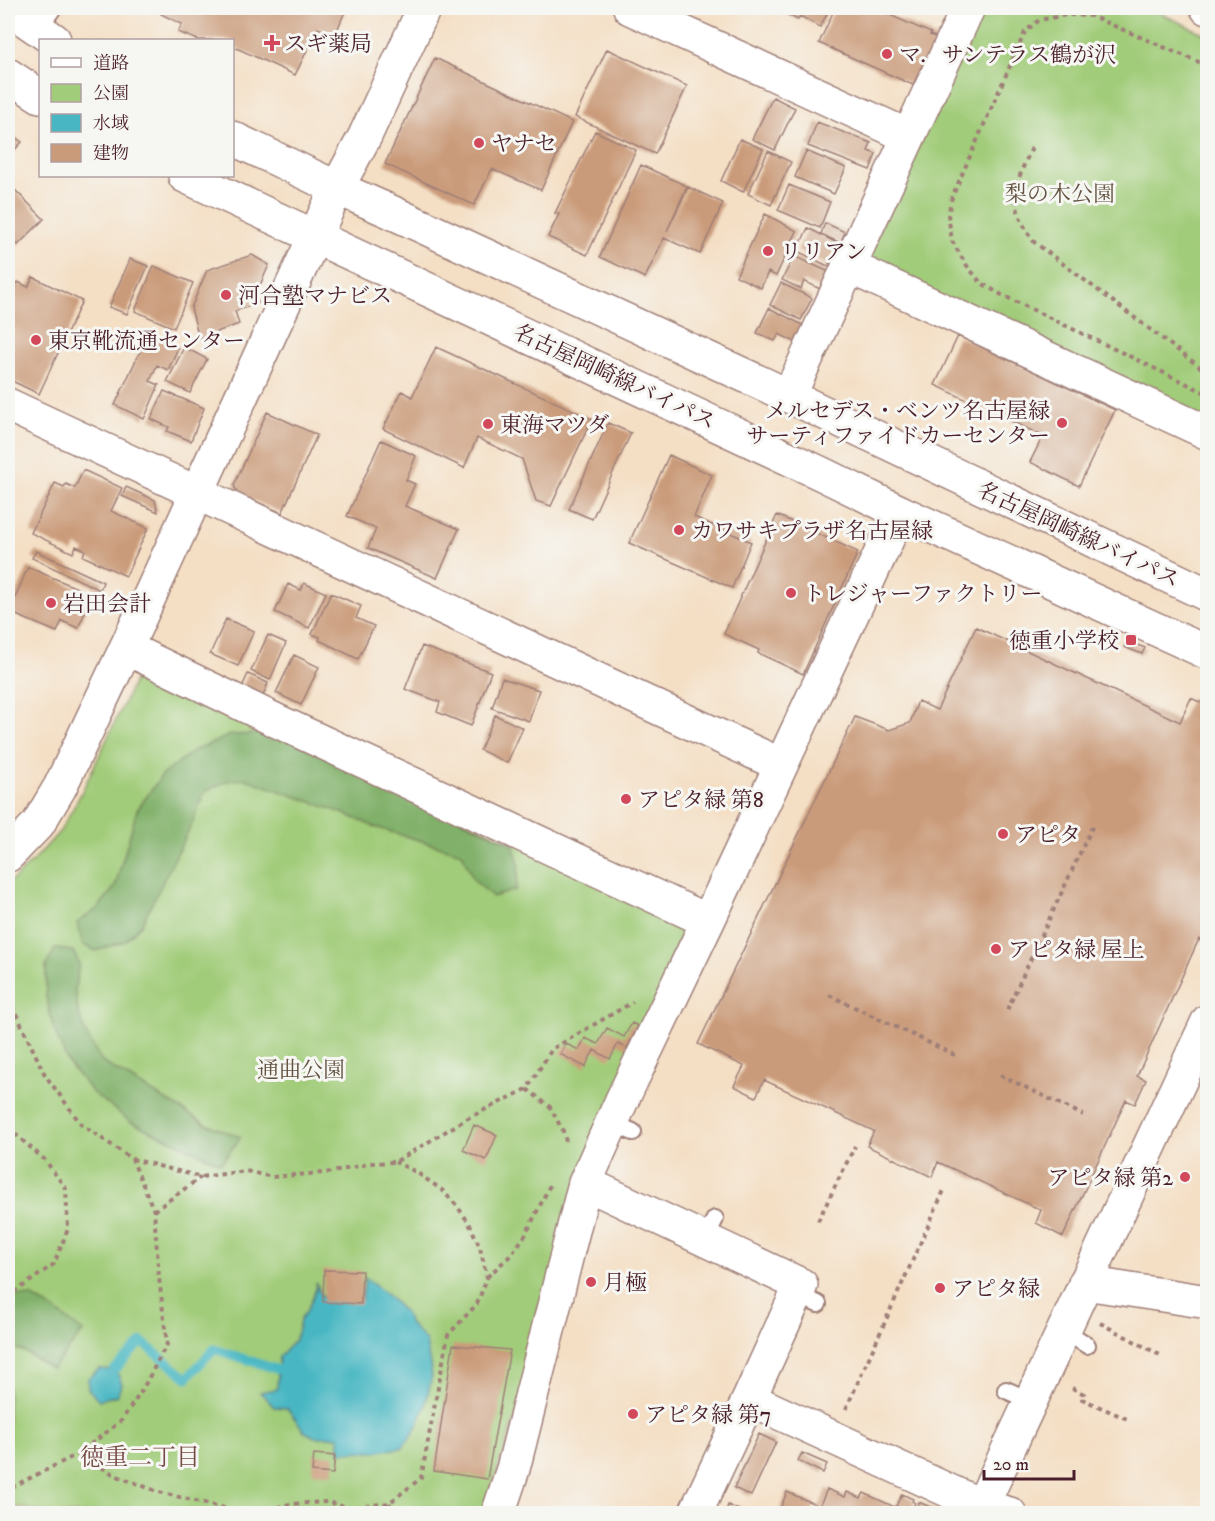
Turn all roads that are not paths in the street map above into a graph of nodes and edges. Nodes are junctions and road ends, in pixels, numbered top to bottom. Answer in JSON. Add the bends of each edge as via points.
{"nodes":[{"id":1,"x":8,"y":8,"type":"edge"},
{"id":2,"x":630,"y":8,"type":"edge"},
{"id":3,"x":968,"y":8,"type":"edge"},
{"id":4,"x":411,"y":23,"type":"edge"},
{"id":5,"x":49,"y":26,"type":"edge"},
{"id":6,"x":8,"y":75,"type":"edge"},
{"id":7,"x":39,"y":95,"type":"edge"},
{"id":8,"x":908,"y":136,"type":"junction"},
{"id":9,"x":234,"y":139,"type":"edge"},
{"id":10,"x":187,"y":177,"type":"edge"},
{"id":11,"x":337,"y":188,"type":"junction"},
{"id":12,"x":315,"y":237,"type":"junction"},
{"id":13,"x":848,"y":266,"type":"junction"},
{"id":14,"x":789,"y":396,"type":"junction"},
{"id":15,"x":8,"y":405,"type":"edge"},
{"id":16,"x":1208,"y":433,"type":"edge"},
{"id":17,"x":196,"y":493,"type":"junction"},
{"id":18,"x":900,"y":512,"type":"junction"},
{"id":19,"x":1208,"y":595,"type":"edge"},
{"id":20,"x":126,"y":648,"type":"junction"},
{"id":21,"x":1208,"y":653,"type":"edge"},
{"id":22,"x":781,"y":765,"type":"junction"},
{"id":23,"x":8,"y":855,"type":"edge"},
{"id":24,"x":708,"y":921,"type":"junction"},
{"id":25,"x":1208,"y":1021,"type":"edge"},
{"id":26,"x":585,"y":1183,"type":"junction"},
{"id":27,"x":1085,"y":1283,"type":"junction"},
{"id":28,"x":1208,"y":1302,"type":"edge"},
{"id":29,"x":749,"y":1399,"type":"junction"},
{"id":30,"x":990,"y":1511,"type":"edge"},
{"id":31,"x":498,"y":1514,"type":"edge"},
{"id":32,"x":696,"y":1514,"type":"edge"}],
"edges":[{"from":1,"to":5,"type":"street"},
{"from":2,"to":8,"type":"street"},
{"from":3,"to":8,"type":"street"},
{"from":4,"to":11,"type":"street","via":[[365,136]]},
{"from":6,"to":7,"type":"street"},
{"from":8,"to":13,"type":"street"},
{"from":9,"to":11,"type":"street","name":"名古屋岡崎線バイパス"},
{"from":10,"to":12,"type":"street","name":"名古屋岡崎線バイパス"},
{"from":11,"to":12,"type":"street"},
{"from":11,"to":14,"type":"street","name":"名古屋岡崎線バイパス"},
{"from":12,"to":17,"type":"street"},
{"from":12,"to":18,"type":"street","name":"名古屋岡崎線バイパス"},
{"from":13,"to":14,"type":"street"},
{"from":13,"to":16,"type":"street"},
{"from":14,"to":19,"type":"street","name":"名古屋岡崎線バイパス"},
{"from":15,"to":17,"type":"street"},
{"from":17,"to":20,"type":"street"},
{"from":17,"to":22,"type":"street"},
{"from":18,"to":21,"type":"street","name":"名古屋岡崎線バイパス"},
{"from":18,"to":22,"type":"street"},
{"from":20,"to":23,"type":"street","via":[[39,824]]},
{"from":20,"to":24,"type":"street"},
{"from":22,"to":24,"type":"street","via":[[749,817]]},
{"from":24,"to":26,"type":"street","via":[[622,1127]]},
{"from":25,"to":27,"type":"street"},
{"from":26,"to":29,"type":"street","via":[[801,1285],[808,1299]]},
{"from":26,"to":31,"type":"street","via":[[517,1480]]},
{"from":27,"to":28,"type":"street"},
{"from":27,"to":30,"type":"street","via":[[1075,1337],[1019,1395]]},
{"from":29,"to":30,"type":"street"},
{"from":29,"to":32,"type":"street"}]}
